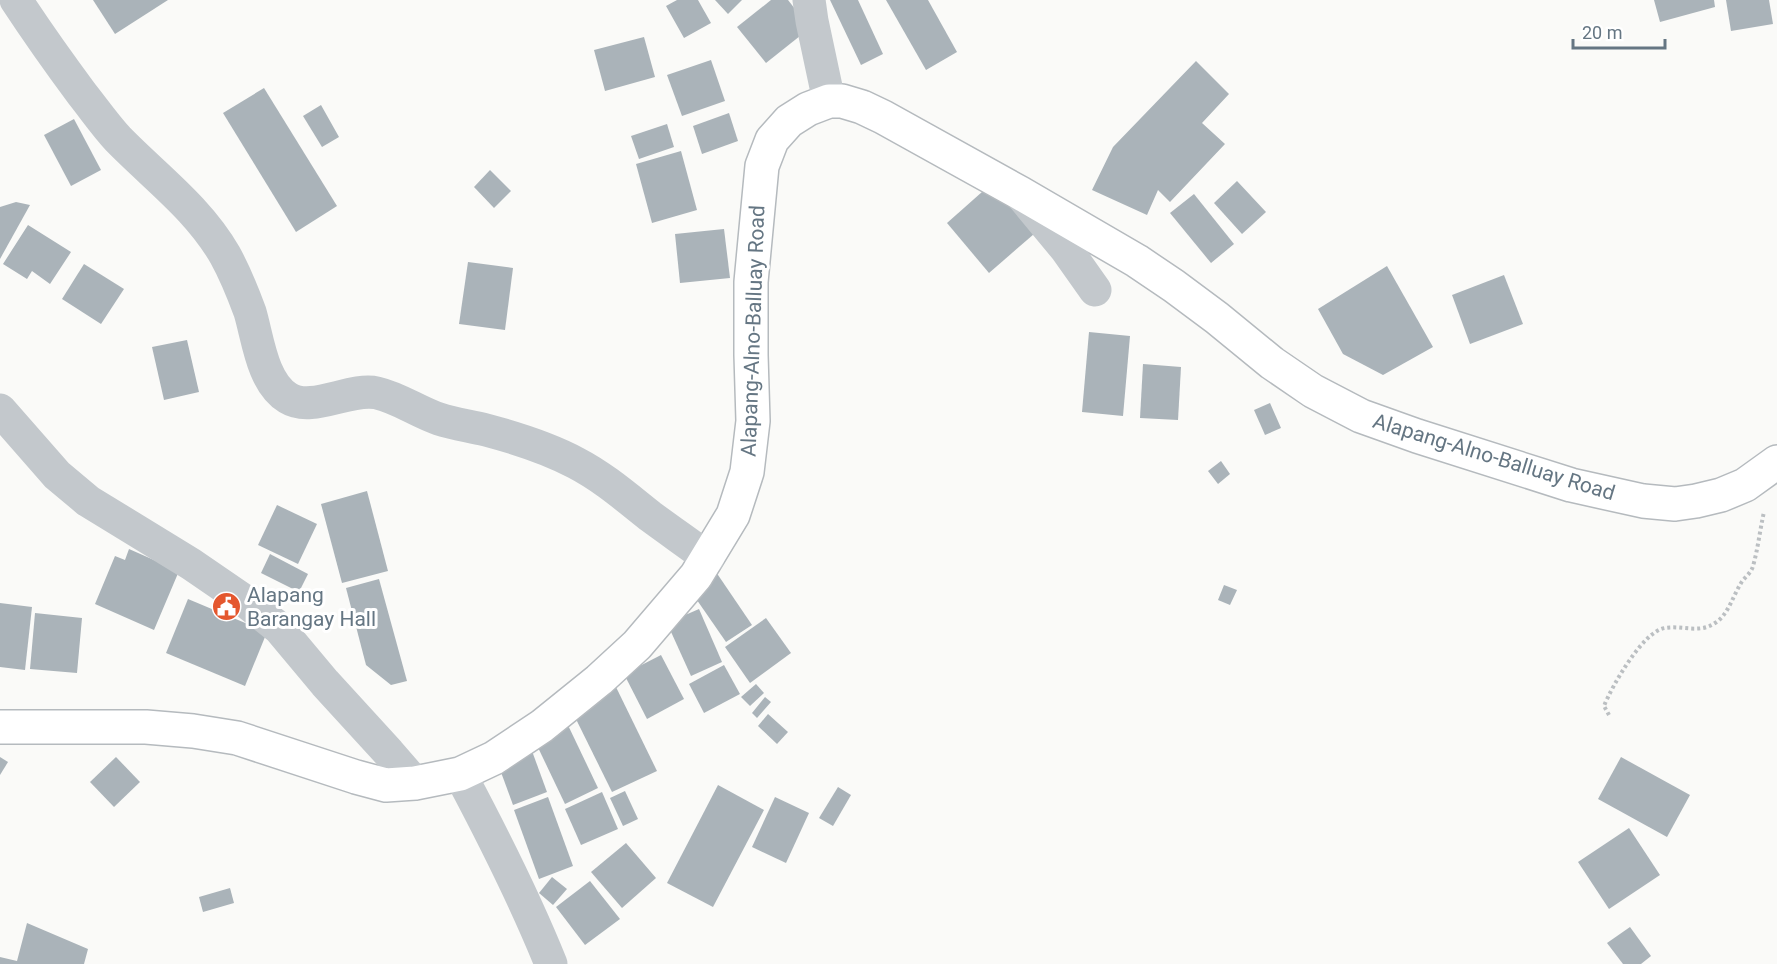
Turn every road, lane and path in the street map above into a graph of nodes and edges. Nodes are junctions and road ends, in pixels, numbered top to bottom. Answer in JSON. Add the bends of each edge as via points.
{"nodes":[{"id":1,"x":16,"y":0,"type":"edge"},
{"id":2,"x":809,"y":0,"type":"edge"},
{"id":3,"x":829,"y":101,"type":"junction"},
{"id":4,"x":1020,"y":193,"type":"junction"},
{"id":5,"x":1095,"y":290,"type":"dead end"},
{"id":6,"x":0,"y":410,"type":"edge"},
{"id":7,"x":1774,"y":464,"type":"edge"},
{"id":8,"x":708,"y":558,"type":"junction"},
{"id":9,"x":1609,"y":715,"type":"dead end"},
{"id":10,"x":0,"y":727,"type":"edge"},
{"id":11,"x":460,"y":774,"type":"junction"},
{"id":12,"x":415,"y":783,"type":"junction"},
{"id":13,"x":551,"y":964,"type":"edge"}],
"edges":[{"from":1,"to":8,"type":"street","via":[[117,138],[207,228],[241,288],[266,369],[288,398],[316,402],[375,392],[440,419],[535,446],[575,462],[613,486]]},
{"from":2,"to":3,"type":"street"},
{"from":3,"to":4,"type":"main road","name":"Alapang-Alno-Balluay Road","via":[[842,101],[884,117]]},
{"from":3,"to":8,"type":"main road","name":"Alapang-Alno-Balluay Road","via":[[789,122],[771,140],[762,166],[751,282],[753,422],[747,471],[733,515]]},
{"from":4,"to":5,"type":"street"},
{"from":4,"to":7,"type":"main road","name":"Alapang-Alno-Balluay Road","via":[[1174,286],[1313,391],[1362,416],[1417,436],[1571,484],[1674,504],[1721,495],[1745,485]]},
{"from":6,"to":12,"type":"street","via":[[57,475],[88,501],[191,564],[279,628]]},
{"from":7,"to":9,"type":"path","via":[[1753,569],[1740,583],[1724,615],[1714,624],[1696,630],[1664,628],[1654,633],[1627,663],[1610,691],[1604,706]]},
{"from":8,"to":11,"type":"main road","name":"Alapang-Alno-Balluay Road","via":[[637,645],[599,680],[542,726],[494,758]]},
{"from":10,"to":12,"type":"main road","name":"Alapang-Alno-Balluay Road","via":[[146,727],[193,731],[237,738],[386,785]]},
{"from":11,"to":12,"type":"main road","name":"Alapang-Alno-Balluay Road"},
{"from":11,"to":13,"type":"street","via":[[510,871]]}]}
